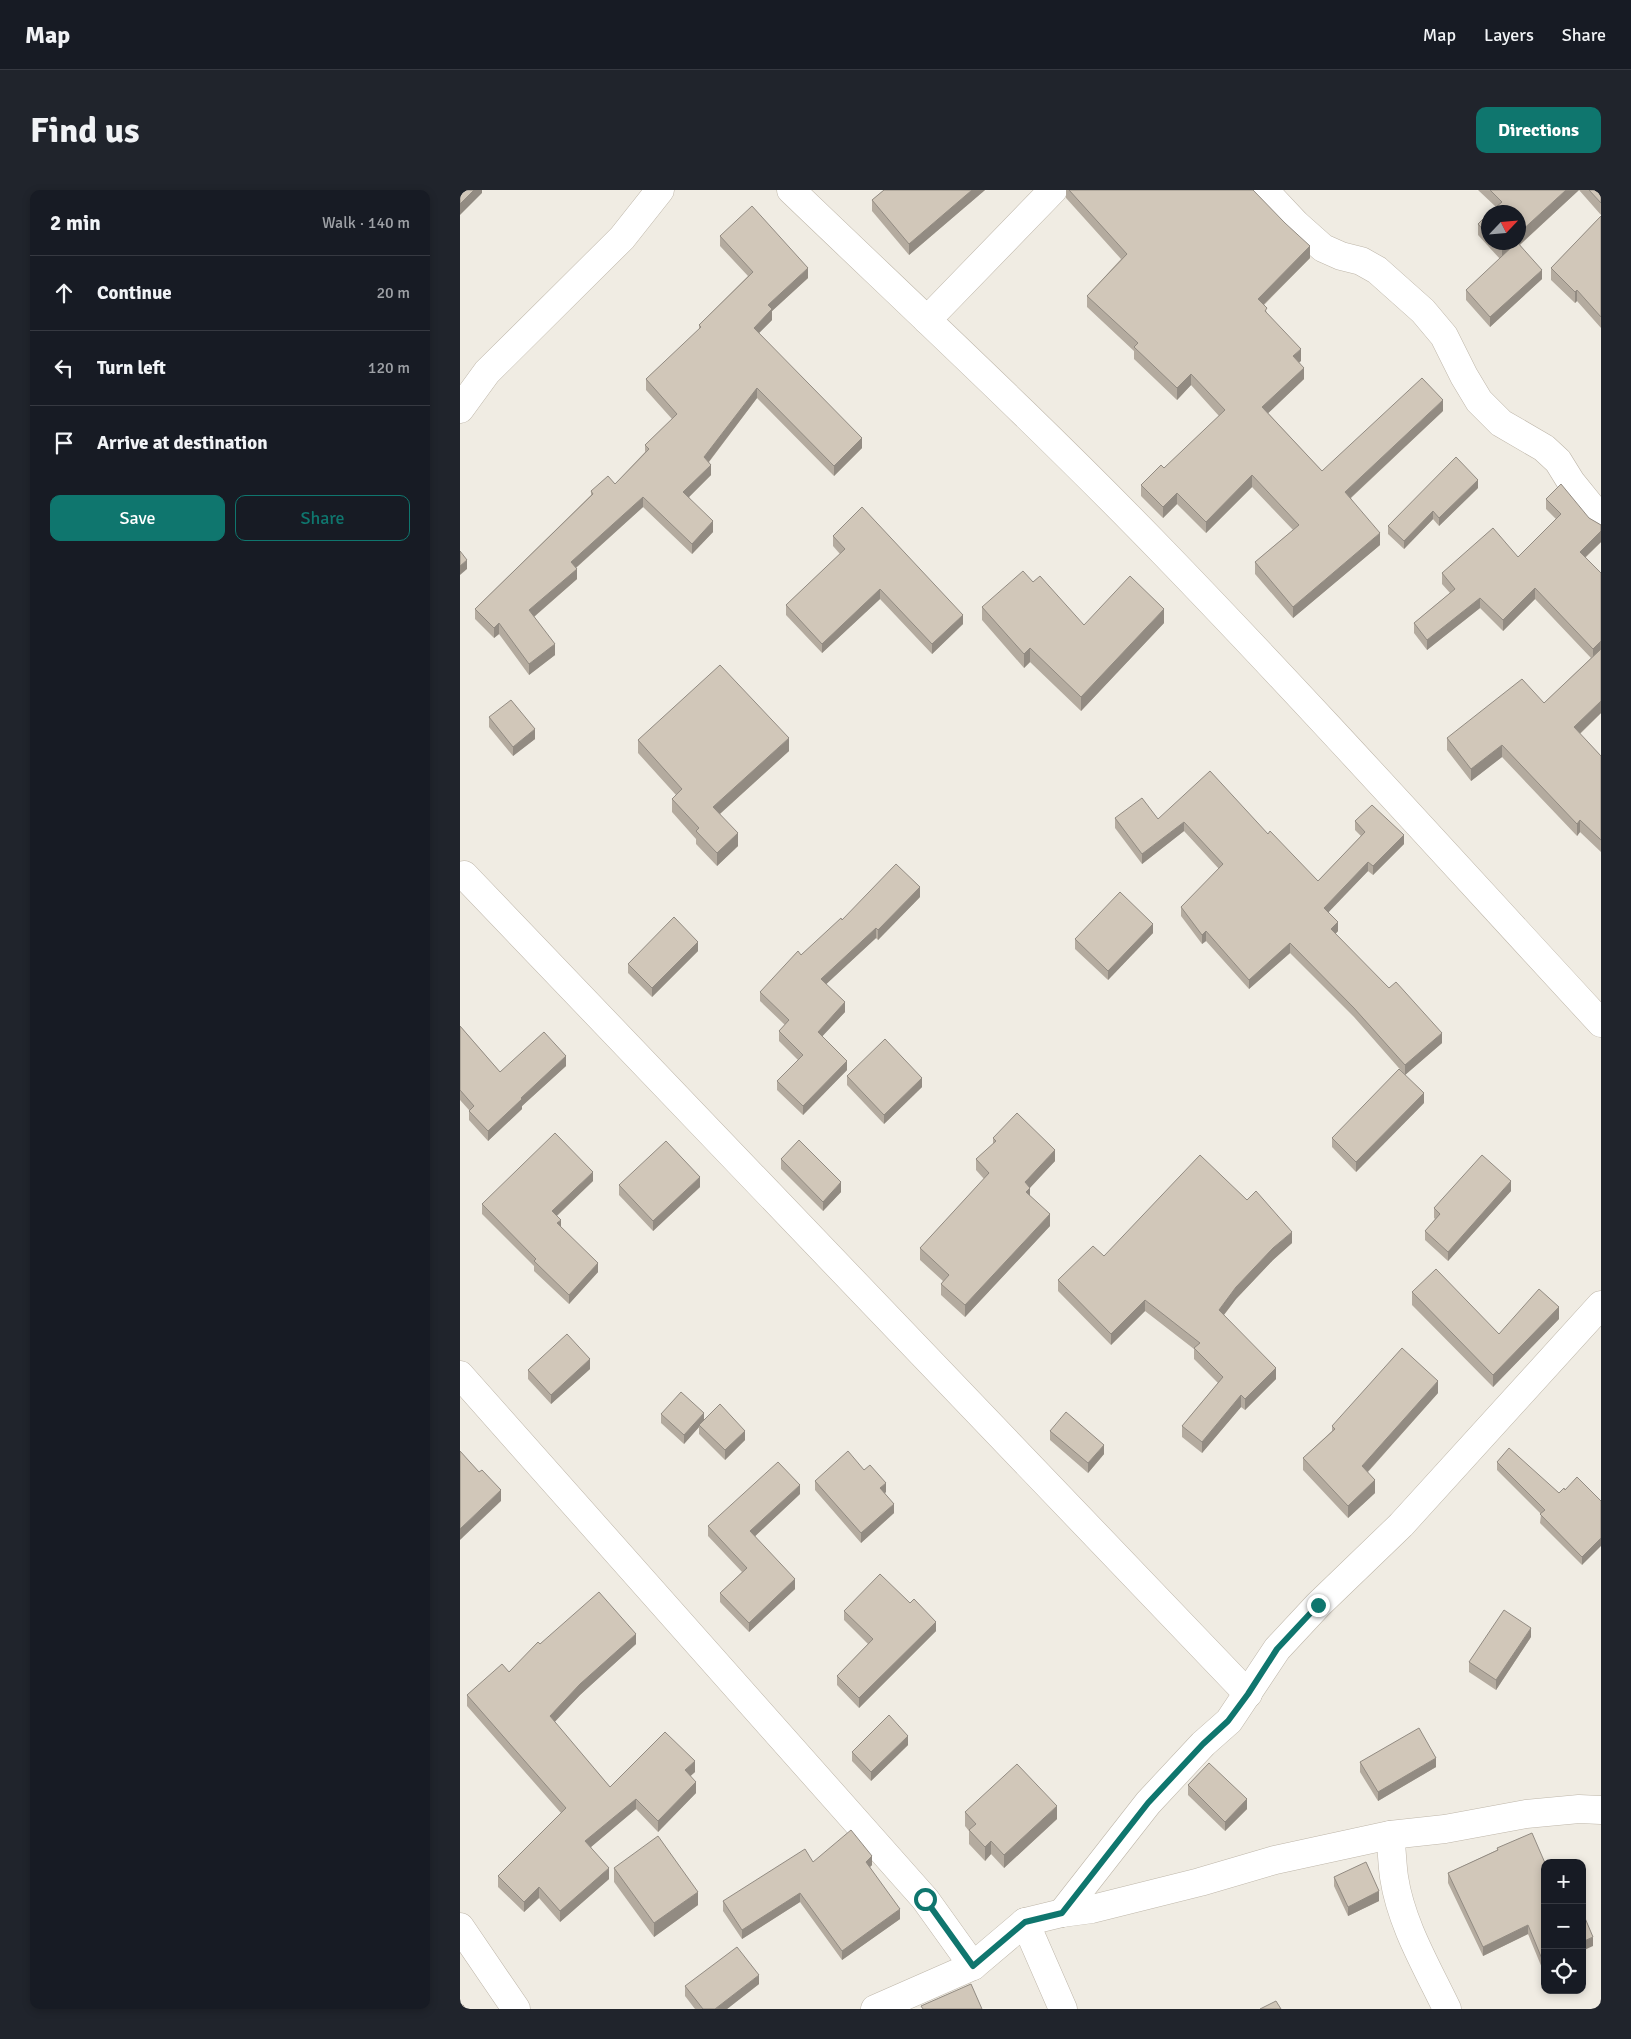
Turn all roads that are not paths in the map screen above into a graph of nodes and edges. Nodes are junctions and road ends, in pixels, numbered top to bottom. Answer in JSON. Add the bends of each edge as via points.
{"nodes":[{"id":1,"x":660,"y":190,"type":"edge"},
{"id":2,"x":791,"y":190,"type":"edge"},
{"id":3,"x":1053,"y":190,"type":"edge"},
{"id":4,"x":1264,"y":190,"type":"edge"},
{"id":5,"x":927,"y":320,"type":"junction"},
{"id":6,"x":460,"y":409,"type":"edge"},
{"id":7,"x":1601,"y":519,"type":"edge"},
{"id":8,"x":464,"y":875,"type":"dead end"},
{"id":9,"x":1601,"y":1023,"type":"edge"},
{"id":10,"x":1601,"y":1305,"type":"edge"},
{"id":11,"x":460,"y":1375,"type":"edge"},
{"id":12,"x":1248,"y":1694,"type":"junction"},
{"id":13,"x":1601,"y":1810,"type":"edge"},
{"id":14,"x":1390,"y":1835,"type":"junction"},
{"id":15,"x":1062,"y":1913,"type":"junction"},
{"id":16,"x":1025,"y":1922,"type":"junction"},
{"id":17,"x":460,"y":1927,"type":"edge"},
{"id":18,"x":973,"y":1966,"type":"junction"},
{"id":19,"x":882,"y":2008,"type":"edge"},
{"id":20,"x":516,"y":2009,"type":"edge"},
{"id":21,"x":1063,"y":2009,"type":"edge"},
{"id":22,"x":1448,"y":2009,"type":"edge"}],
"edges":[{"from":1,"to":6,"type":"street","via":[[622,238],[487,372]]},
{"from":2,"to":5,"type":"street"},
{"from":3,"to":5,"type":"street"},
{"from":4,"to":7,"type":"street","via":[[1323,248],[1377,270],[1423,311],[1444,336],[1479,401],[1501,423],[1544,448],[1558,461]]},
{"from":5,"to":9,"type":"street","via":[[1048,436],[1256,649]]},
{"from":8,"to":12,"type":"street"},
{"from":10,"to":12,"type":"street","via":[[1401,1525],[1277,1649]]},
{"from":11,"to":18,"type":"street","via":[[925,1899]]},
{"from":12,"to":15,"type":"street","via":[[1228,1721],[1148,1803]]},
{"from":13,"to":14,"type":"street","via":[[1526,1814],[1445,1830]]},
{"from":14,"to":15,"type":"street"},
{"from":14,"to":22,"type":"street","via":[[1394,1877],[1403,1913]]},
{"from":15,"to":16,"type":"street"},
{"from":16,"to":18,"type":"street"},
{"from":16,"to":21,"type":"street"},
{"from":17,"to":20,"type":"street"},
{"from":18,"to":19,"type":"street"}]}
